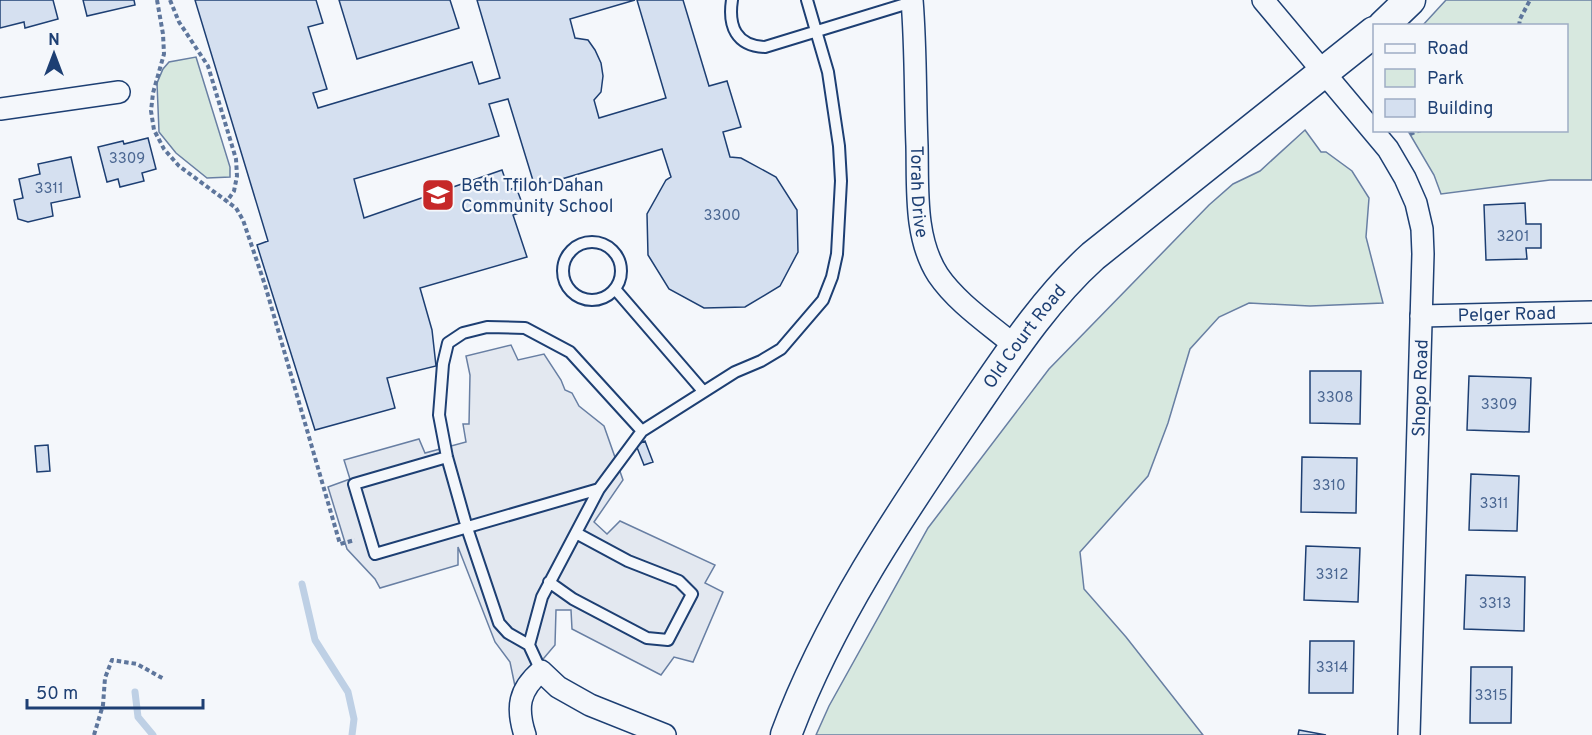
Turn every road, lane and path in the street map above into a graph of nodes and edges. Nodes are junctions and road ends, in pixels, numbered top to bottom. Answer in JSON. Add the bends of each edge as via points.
{"nodes":[{"id":1,"x":157,"y":0,"type":"edge"},
{"id":2,"x":170,"y":0,"type":"edge"},
{"id":3,"x":732,"y":0,"type":"edge"},
{"id":4,"x":807,"y":0,"type":"edge"},
{"id":5,"x":1263,"y":0,"type":"edge"},
{"id":6,"x":1410,"y":0,"type":"edge"},
{"id":7,"x":1530,"y":0,"type":"edge"},
{"id":8,"x":912,"y":1,"type":"edge"},
{"id":9,"x":1385,"y":24,"type":"edge"},
{"id":10,"x":1519,"y":24,"type":"edge"},
{"id":11,"x":816,"y":31,"type":"junction"},
{"id":12,"x":1373,"y":33,"type":"edge"},
{"id":13,"x":1325,"y":72,"type":"junction"},
{"id":14,"x":119,"y":92,"type":"dead end"},
{"id":15,"x":0,"y":109,"type":"edge"},
{"id":16,"x":1373,"y":131,"type":"edge"},
{"id":17,"x":1374,"y":132,"type":"edge"},
{"id":18,"x":1416,"y":132,"type":"edge"},
{"id":19,"x":1410,"y":134,"type":"dead end"},
{"id":20,"x":227,"y":201,"type":"junction"},
{"id":21,"x":615,"y":289,"type":"junction"},
{"id":22,"x":1592,"y":312,"type":"edge"},
{"id":23,"x":1421,"y":316,"type":"junction"},
{"id":24,"x":1015,"y":346,"type":"junction"},
{"id":25,"x":703,"y":391,"type":"junction"},
{"id":26,"x":642,"y":431,"type":"junction"},
{"id":27,"x":447,"y":457,"type":"junction"},
{"id":28,"x":599,"y":489,"type":"junction"},
{"id":29,"x":467,"y":528,"type":"junction"},
{"id":30,"x":576,"y":533,"type":"junction"},
{"id":31,"x":369,"y":536,"type":"junction"},
{"id":32,"x":549,"y":582,"type":"junction"},
{"id":33,"x":529,"y":645,"type":"junction"},
{"id":34,"x":541,"y":671,"type":"junction"},
{"id":35,"x":164,"y":679,"type":"dead end"},
{"id":36,"x":94,"y":735,"type":"edge"},
{"id":37,"x":525,"y":735,"type":"edge"},
{"id":38,"x":665,"y":735,"type":"edge"},
{"id":39,"x":786,"y":735,"type":"edge"},
{"id":40,"x":1409,"y":735,"type":"edge"}],
"edges":[{"from":1,"to":20,"type":"path","via":[[164,54],[153,93],[154,130],[179,166]]},
{"from":2,"to":20,"type":"path","via":[[179,22],[208,66],[237,159],[234,191]]},
{"from":3,"to":11,"type":"lane","via":[[730,17],[734,31],[752,46],[765,47]]},
{"from":4,"to":11,"type":"lane"},
{"from":5,"to":13,"type":"street","name":"Shopo Road"},
{"from":6,"to":9,"type":"main road"},
{"from":7,"to":10,"type":"path"},
{"from":8,"to":11,"type":"lane"},
{"from":8,"to":24,"type":"street","name":"Torah Drive","via":[[918,192],[927,252],[938,275],[962,301]]},
{"from":11,"to":25,"type":"lane","via":[[828,72],[839,146],[840,215],[832,277],[823,300],[781,349]]},
{"from":12,"to":13,"type":"main road","name":"Old Court Road"},
{"from":13,"to":16,"type":"street","name":"Shopo Road"},
{"from":13,"to":24,"type":"main road","name":"Old Court Road","via":[[1077,270]]},
{"from":14,"to":15,"type":"street"},
{"from":17,"to":23,"type":"street","name":"Shopo Road","via":[[1388,149],[1416,203],[1423,246]]},
{"from":18,"to":19,"type":"path"},
{"from":20,"to":31,"type":"path","via":[[243,220],[265,285],[340,544]]},
{"from":21,"to":21,"type":"lane","via":[[620,281],[620,261],[608,246],[588,242],[571,250],[565,258],[562,277],[572,294],[599,300]]},
{"from":21,"to":25,"type":"lane"},
{"from":22,"to":23,"type":"street","name":"Pelger Road"},
{"from":23,"to":40,"type":"street","name":"Shopo Road"},
{"from":24,"to":39,"type":"main road","name":"Old Court Road","via":[[891,532],[821,656]]},
{"from":25,"to":26,"type":"lane"},
{"from":26,"to":27,"type":"lane","via":[[570,352],[525,328],[487,327],[462,333],[448,343],[439,415]]},
{"from":26,"to":28,"type":"lane"},
{"from":27,"to":29,"type":"lane"},
{"from":27,"to":31,"type":"lane","via":[[354,484]]},
{"from":28,"to":29,"type":"lane"},
{"from":28,"to":30,"type":"lane"},
{"from":29,"to":31,"type":"lane","via":[[375,555]]},
{"from":29,"to":33,"type":"lane","via":[[499,623]]},
{"from":30,"to":32,"type":"lane"},
{"from":30,"to":32,"type":"lane","via":[[628,561],[679,580],[692,594],[682,615],[668,640],[647,638]]},
{"from":32,"to":33,"type":"lane"},
{"from":33,"to":34,"type":"lane"},
{"from":34,"to":37,"type":"street","via":[[522,695],[520,711]]},
{"from":34,"to":38,"type":"street","via":[[558,687],[590,705]]},
{"from":35,"to":36,"type":"path","via":[[137,664],[112,660]]}]}
